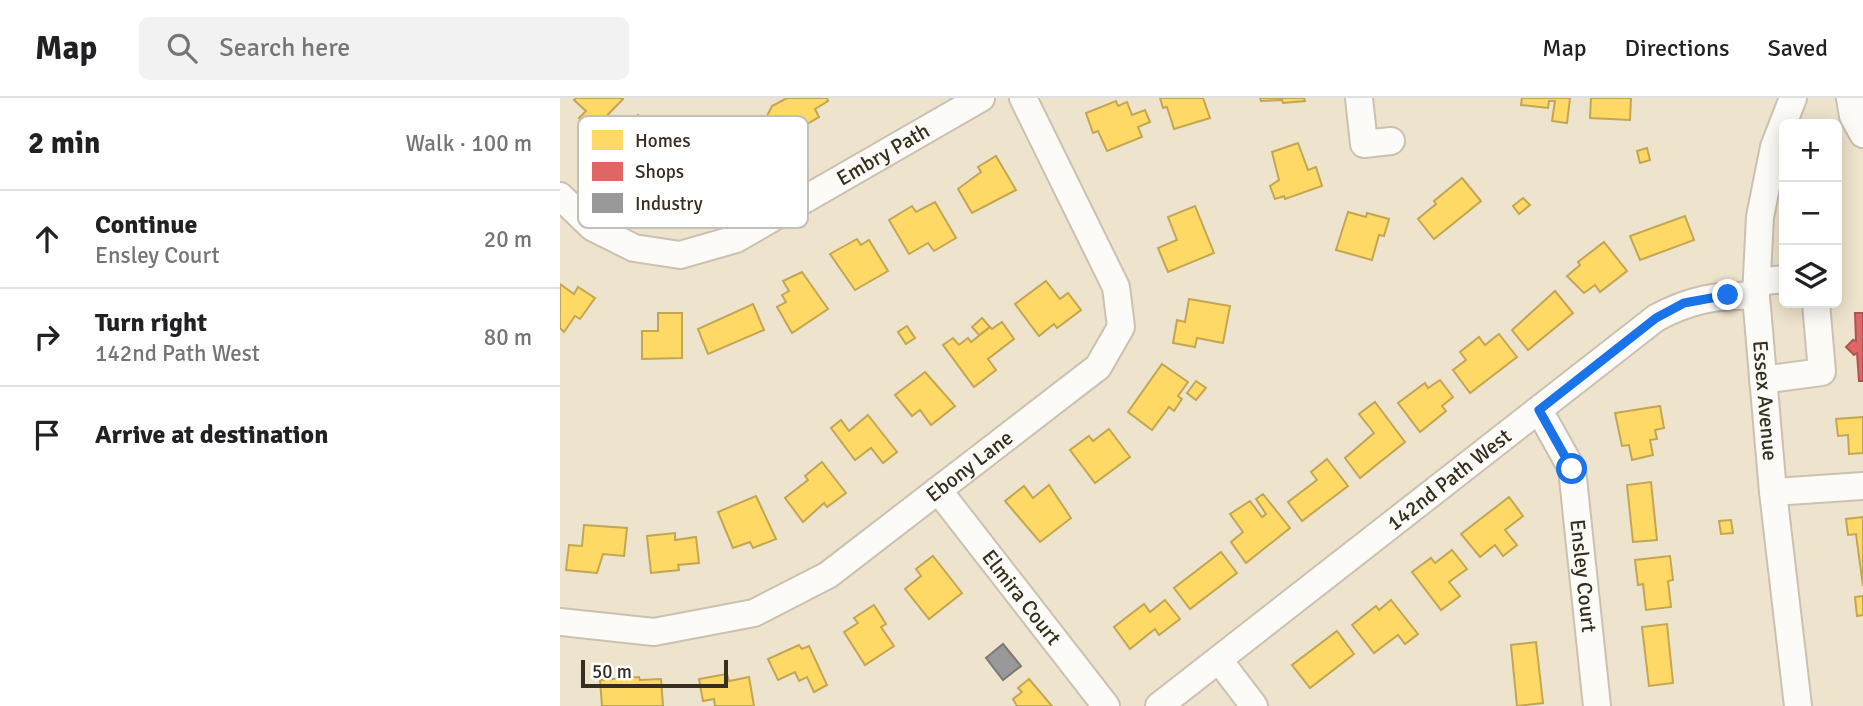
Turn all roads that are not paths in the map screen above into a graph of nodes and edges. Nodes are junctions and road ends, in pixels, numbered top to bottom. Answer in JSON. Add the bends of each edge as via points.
{"nodes":[{"id":1,"x":981,"y":98,"type":"edge"},
{"id":2,"x":1023,"y":98,"type":"edge"},
{"id":3,"x":1359,"y":98,"type":"edge"},
{"id":4,"x":1793,"y":98,"type":"edge"},
{"id":5,"x":1829,"y":98,"type":"edge"},
{"id":6,"x":1851,"y":98,"type":"edge"},
{"id":7,"x":1863,"y":134,"type":"edge"},
{"id":8,"x":1391,"y":141,"type":"dead end"},
{"id":9,"x":560,"y":196,"type":"edge"},
{"id":10,"x":808,"y":198,"type":"edge"},
{"id":11,"x":578,"y":213,"type":"edge"},
{"id":12,"x":596,"y":228,"type":"edge"},
{"id":13,"x":755,"y":228,"type":"edge"},
{"id":14,"x":1779,"y":281,"type":"edge"},
{"id":15,"x":1756,"y":289,"type":"junction"},
{"id":16,"x":1816,"y":308,"type":"edge"},
{"id":17,"x":1763,"y":380,"type":"junction"},
{"id":18,"x":1539,"y":410,"type":"junction"},
{"id":19,"x":1863,"y":486,"type":"edge"},
{"id":20,"x":939,"y":490,"type":"junction"},
{"id":21,"x":1773,"y":492,"type":"junction"},
{"id":22,"x":560,"y":622,"type":"edge"},
{"id":23,"x":1219,"y":660,"type":"junction"},
{"id":24,"x":1106,"y":706,"type":"edge"},
{"id":25,"x":1159,"y":706,"type":"edge"},
{"id":26,"x":1254,"y":706,"type":"edge"},
{"id":27,"x":1597,"y":706,"type":"edge"},
{"id":28,"x":1798,"y":706,"type":"edge"}],
"edges":[{"from":1,"to":10,"type":"street","name":"Embry Path"},
{"from":2,"to":20,"type":"street","name":"Ebony Lane","via":[[1116,287],[1121,327],[1098,367]]},
{"from":3,"to":8,"type":"street","via":[[1364,144]]},
{"from":4,"to":15,"type":"street","name":"Essex Avenue","via":[[1767,180]]},
{"from":5,"to":6,"type":"street"},
{"from":6,"to":7,"type":"street","via":[[1853,116]]},
{"from":9,"to":11,"type":"street","name":"Embry Path"},
{"from":12,"to":13,"type":"street","name":"Embry Path","via":[[634,248],[680,255],[736,239]]},
{"from":14,"to":15,"type":"street","name":"142nd Path West"},
{"from":15,"to":17,"type":"street","name":"Essex Avenue"},
{"from":15,"to":18,"type":"street","name":"142nd Path West","via":[[1684,303],[1656,318]]},
{"from":16,"to":17,"type":"street","via":[[1822,373]]},
{"from":17,"to":21,"type":"street","name":"Essex Avenue"},
{"from":18,"to":23,"type":"street","name":"142nd Path West"},
{"from":18,"to":27,"type":"street","name":"Ensley Court","via":[[1572,469]]},
{"from":19,"to":21,"type":"street"},
{"from":20,"to":22,"type":"street","name":"Ebony Lane","via":[[828,575],[754,613],[654,632]]},
{"from":20,"to":24,"type":"street","name":"Elmira Court"},
{"from":21,"to":28,"type":"street","name":"Essex Avenue"},
{"from":23,"to":25,"type":"street","name":"142nd Path West"},
{"from":23,"to":26,"type":"street"}]}
